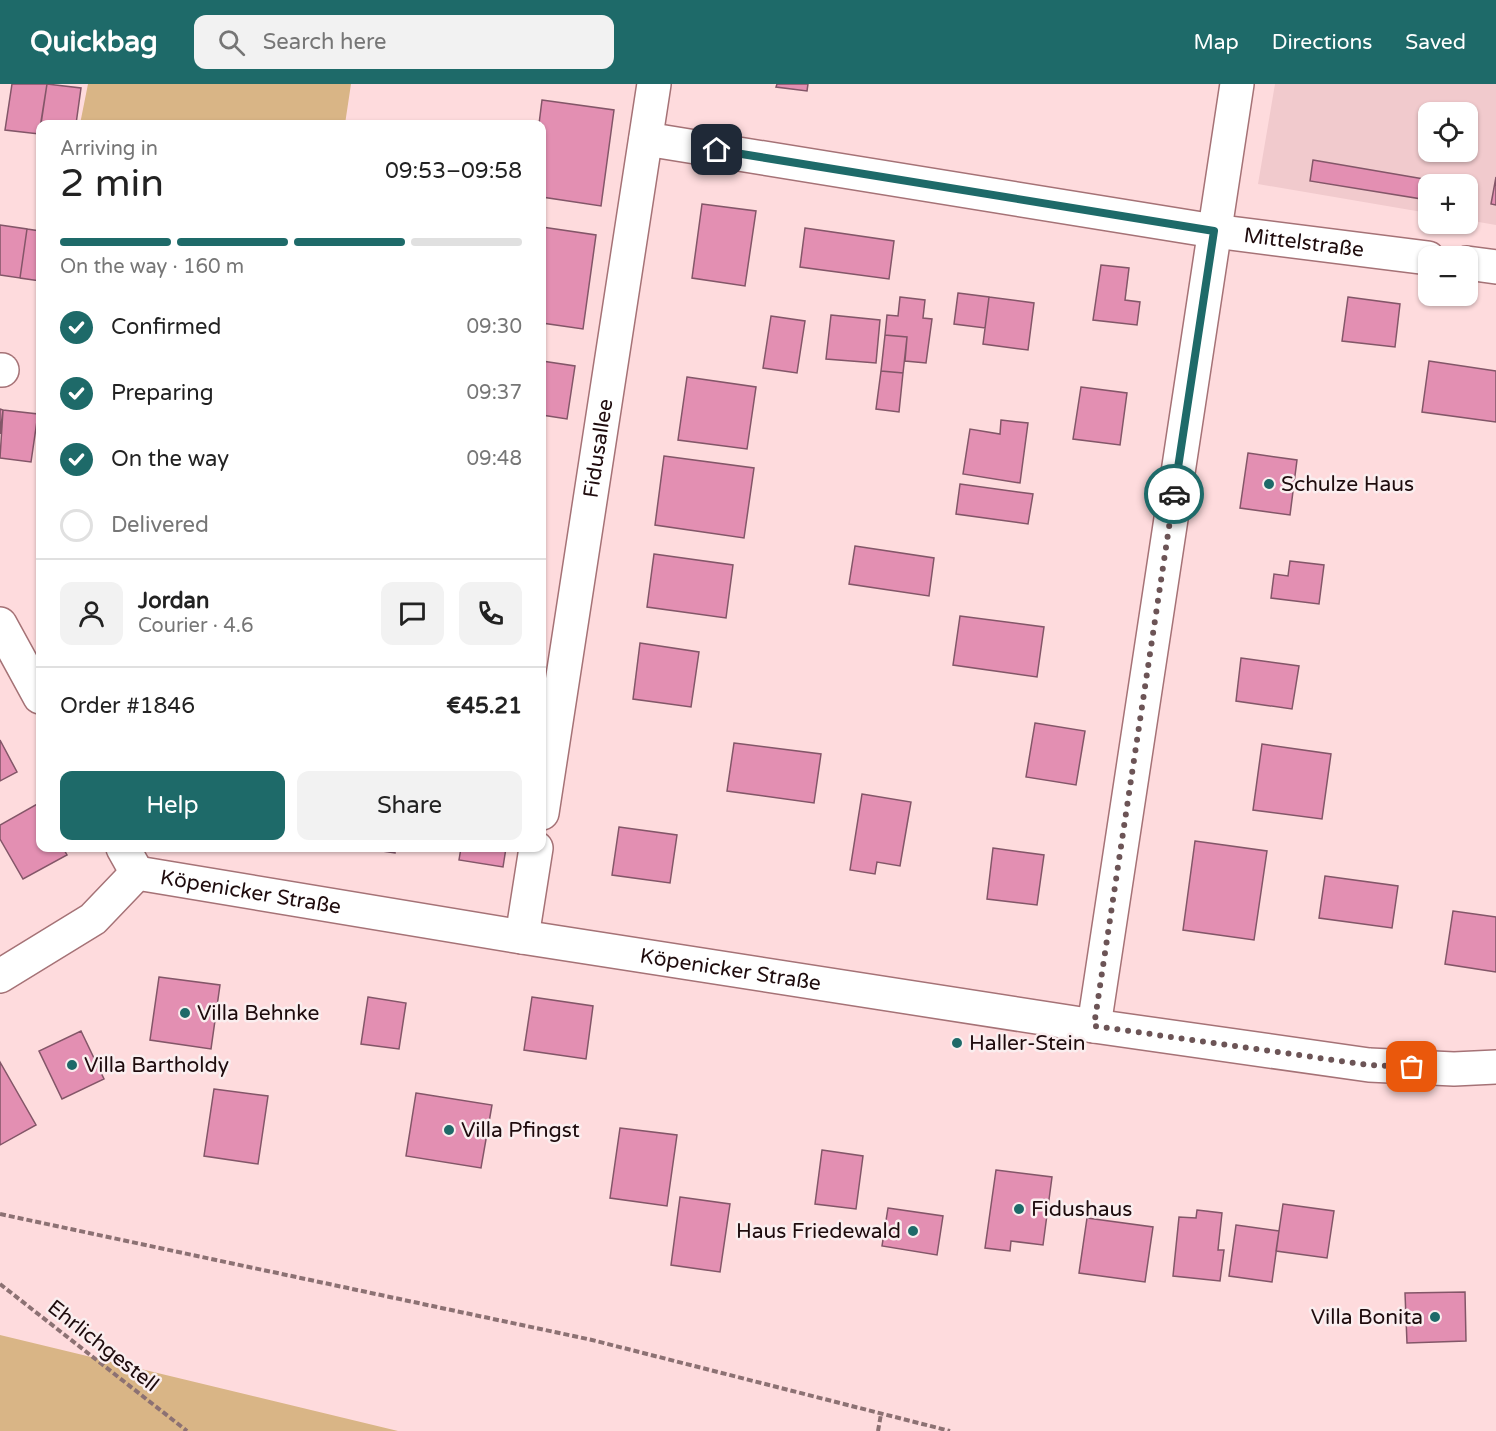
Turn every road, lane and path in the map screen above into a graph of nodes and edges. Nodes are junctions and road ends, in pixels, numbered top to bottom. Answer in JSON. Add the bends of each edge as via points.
{"nodes":[{"id":1,"x":654,"y":84,"type":"edge"},
{"id":2,"x":1237,"y":84,"type":"edge"},
{"id":3,"x":646,"y":139,"type":"junction"},
{"id":4,"x":1214,"y":231,"type":"junction"},
{"id":5,"x":1418,"y":257,"type":"edge"},
{"id":6,"x":1478,"y":265,"type":"edge"},
{"id":7,"x":1496,"y":267,"type":"edge"},
{"id":8,"x":0,"y":624,"type":"edge"},
{"id":9,"x":36,"y":690,"type":"edge"},
{"id":10,"x":546,"y":787,"type":"edge"},
{"id":11,"x":535,"y":852,"type":"edge"},
{"id":12,"x":130,"y":860,"type":"edge"},
{"id":13,"x":522,"y":937,"type":"junction"},
{"id":14,"x":0,"y":976,"type":"edge"},
{"id":15,"x":1094,"y":1026,"type":"junction"},
{"id":16,"x":1496,"y":1067,"type":"edge"},
{"id":17,"x":0,"y":1214,"type":"edge"},
{"id":18,"x":0,"y":1284,"type":"edge"},
{"id":19,"x":881,"y":1414,"type":"junction"},
{"id":20,"x":187,"y":1431,"type":"edge"},
{"id":21,"x":878,"y":1431,"type":"edge"},
{"id":22,"x":950,"y":1431,"type":"edge"}],
"edges":[{"from":1,"to":3,"type":"street","name":"Fidusallee"},
{"from":2,"to":4,"type":"street"},
{"from":3,"to":4,"type":"street","name":"Mittelstraße"},
{"from":3,"to":10,"type":"street","name":"Fidusallee"},
{"from":4,"to":5,"type":"street","name":"Mittelstraße"},
{"from":4,"to":15,"type":"street"},
{"from":6,"to":7,"type":"street"},
{"from":8,"to":9,"type":"street"},
{"from":11,"to":13,"type":"street"},
{"from":12,"to":13,"type":"street","name":"Köpenicker Straße"},
{"from":12,"to":14,"type":"street","name":"Köpenicker Straße","via":[[93,919]]},
{"from":13,"to":15,"type":"street","name":"Köpenicker Straße"},
{"from":15,"to":16,"type":"street","name":"Köpenicker Straße","via":[[1369,1065]]},
{"from":17,"to":19,"type":"path","via":[[592,1340]]},
{"from":18,"to":20,"type":"path","name":"Ehrlichgestell"},
{"from":19,"to":21,"type":"path"},
{"from":19,"to":22,"type":"path"}]}
